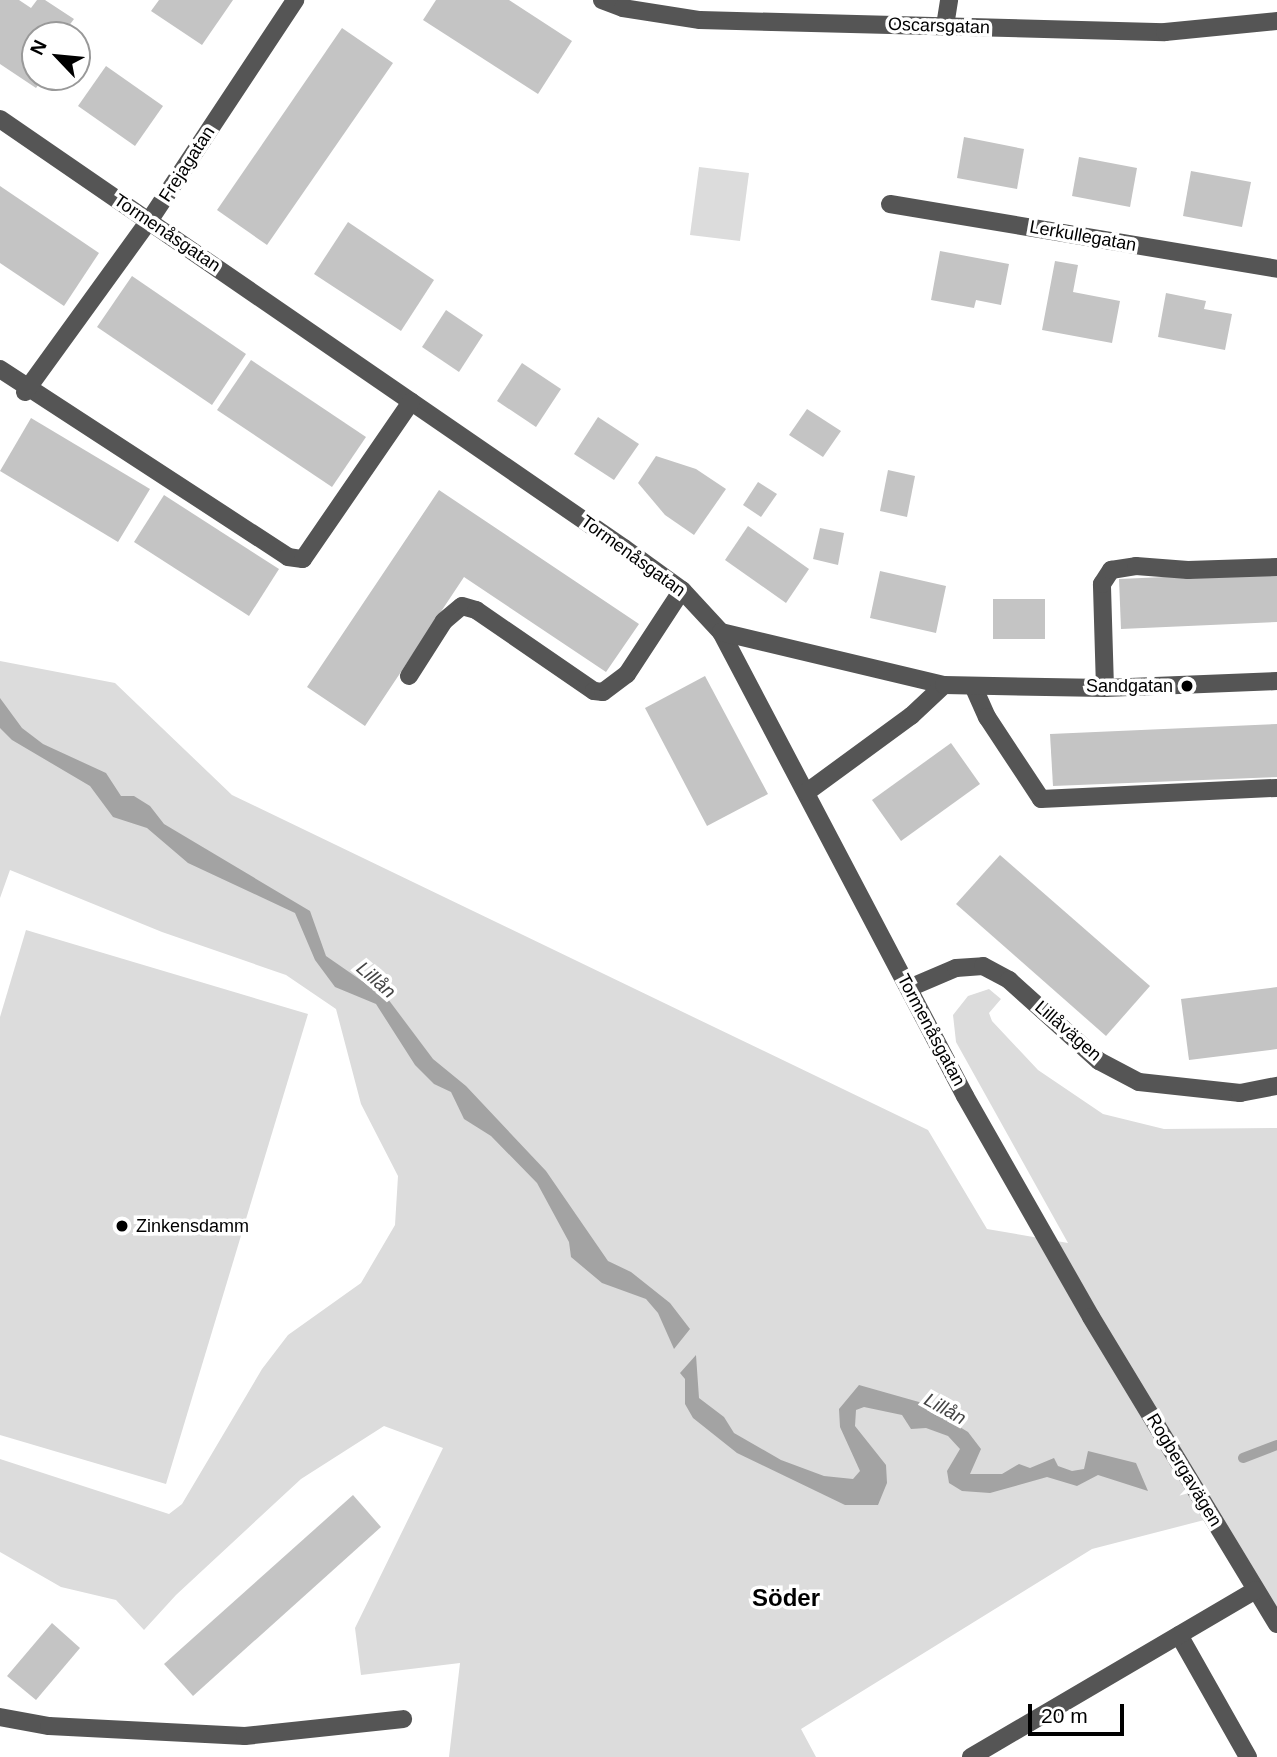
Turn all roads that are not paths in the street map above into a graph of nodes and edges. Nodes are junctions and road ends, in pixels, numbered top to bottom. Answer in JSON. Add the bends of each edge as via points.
{"nodes":[{"id":1,"x":295,"y":0,"type":"edge"},
{"id":2,"x":602,"y":0,"type":"edge"},
{"id":3,"x":949,"y":0,"type":"edge"},
{"id":4,"x":1277,"y":21,"type":"edge"},
{"id":5,"x":945,"y":26,"type":"junction"},
{"id":6,"x":0,"y":119,"type":"edge"},
{"id":7,"x":890,"y":204,"type":"dead end"},
{"id":8,"x":149,"y":221,"type":"junction"},
{"id":9,"x":1277,"y":269,"type":"edge"},
{"id":10,"x":0,"y":369,"type":"edge"},
{"id":11,"x":27,"y":390,"type":"junction"},
{"id":12,"x":411,"y":402,"type":"junction"},
{"id":13,"x":1277,"y":567,"type":"edge"},
{"id":14,"x":682,"y":590,"type":"junction"},
{"id":15,"x":721,"y":632,"type":"junction"},
{"id":16,"x":410,"y":676,"type":"dead end"},
{"id":17,"x":1277,"y":681,"type":"edge"},
{"id":18,"x":944,"y":685,"type":"junction"},
{"id":19,"x":974,"y":688,"type":"junction"},
{"id":20,"x":1105,"y":688,"type":"junction"},
{"id":21,"x":1277,"y":788,"type":"edge"},
{"id":22,"x":807,"y":792,"type":"junction"},
{"id":23,"x":909,"y":988,"type":"junction"},
{"id":24,"x":1277,"y":1086,"type":"edge"},
{"id":25,"x":1091,"y":1317,"type":"joint"},
{"id":26,"x":1256,"y":1590,"type":"junction"},
{"id":27,"x":1277,"y":1624,"type":"edge"},
{"id":28,"x":1179,"y":1635,"type":"junction"},
{"id":29,"x":0,"y":1717,"type":"edge"},
{"id":30,"x":403,"y":1719,"type":"dead end"},
{"id":31,"x":971,"y":1757,"type":"edge"},
{"id":32,"x":1248,"y":1757,"type":"edge"}],
"edges":[{"from":1,"to":8,"type":"street","name":"Frejagatan"},
{"from":2,"to":5,"type":"street","name":"Oscarsgatan","via":[[623,8],[700,20]]},
{"from":3,"to":5,"type":"street"},
{"from":4,"to":5,"type":"street","name":"Oscarsgatan","via":[[1165,32]]},
{"from":6,"to":8,"type":"street","name":"Tormenåsgatan"},
{"from":7,"to":9,"type":"street","name":"Lerkullegatan"},
{"from":8,"to":11,"type":"street","name":"Frejagatan"},
{"from":8,"to":12,"type":"street","name":"Tormenåsgatan"},
{"from":10,"to":11,"type":"street"},
{"from":11,"to":12,"type":"street","via":[[288,557],[303,559]]},
{"from":12,"to":14,"type":"street","name":"Tormenåsgatan"},
{"from":13,"to":20,"type":"street","via":[[1188,570],[1136,566],[1111,570],[1102,584]]},
{"from":14,"to":15,"type":"street","name":"Tormenåsgatan"},
{"from":14,"to":16,"type":"street","via":[[627,674],[603,692],[594,691],[476,610],[462,606],[444,621]]},
{"from":15,"to":18,"type":"street"},
{"from":15,"to":22,"type":"street","name":"Tormenåsgatan"},
{"from":17,"to":20,"type":"street"},
{"from":18,"to":19,"type":"street"},
{"from":18,"to":22,"type":"street","via":[[911,716]]},
{"from":19,"to":20,"type":"street"},
{"from":19,"to":21,"type":"street","via":[[987,717],[1041,799]]},
{"from":22,"to":23,"type":"street","name":"Tormenåsgatan"},
{"from":23,"to":24,"type":"street","name":"Lillåvägen","via":[[956,968],[983,966],[1009,980],[1099,1061],[1139,1082],[1240,1093]]},
{"from":23,"to":25,"type":"street","name":"Tormenåsgatan"},
{"from":25,"to":26,"type":"street","name":"Rogbergavägen"},
{"from":26,"to":27,"type":"street","name":"Rogbergavägen"},
{"from":26,"to":28,"type":"street"},
{"from":28,"to":31,"type":"street"},
{"from":28,"to":32,"type":"street"},
{"from":29,"to":30,"type":"street","via":[[49,1726],[245,1736]]}]}
